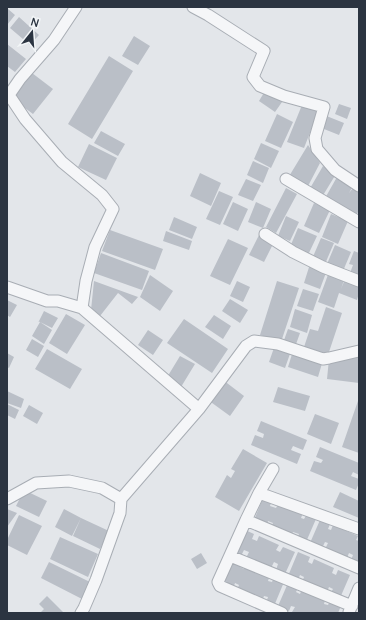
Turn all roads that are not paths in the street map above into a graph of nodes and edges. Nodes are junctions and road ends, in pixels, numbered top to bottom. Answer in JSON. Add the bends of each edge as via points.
{"nodes":[{"id":1,"x":76,"y":7,"type":"edge"},
{"id":2,"x":194,"y":7,"type":"edge"},
{"id":3,"x":8,"y":96,"type":"edge"},
{"id":4,"x":286,"y":179,"type":"dead end"},
{"id":5,"x":359,"y":186,"type":"edge"},
{"id":6,"x":359,"y":222,"type":"edge"},
{"id":7,"x":265,"y":234,"type":"dead end"},
{"id":8,"x":359,"y":281,"type":"edge"},
{"id":9,"x":7,"y":287,"type":"edge"},
{"id":10,"x":82,"y":308,"type":"junction"},
{"id":11,"x":359,"y":351,"type":"edge"},
{"id":12,"x":199,"y":409,"type":"junction"},
{"id":13,"x":273,"y":469,"type":"dead end"},
{"id":14,"x":259,"y":493,"type":"junction"},
{"id":15,"x":7,"y":499,"type":"edge"},
{"id":16,"x":121,"y":499,"type":"junction"},
{"id":17,"x":246,"y":520,"type":"junction"},
{"id":18,"x":359,"y":529,"type":"edge"},
{"id":19,"x":230,"y":556,"type":"junction"},
{"id":20,"x":359,"y":568,"type":"edge"},
{"id":21,"x":359,"y":588,"type":"edge"},
{"id":22,"x":350,"y":609,"type":"edge"},
{"id":23,"x":81,"y":613,"type":"edge"},
{"id":24,"x":282,"y":613,"type":"edge"}],
"edges":[{"from":1,"to":3,"type":"street","via":[[54,40]]},
{"from":2,"to":5,"type":"street","via":[[264,51],[253,77],[260,86],[284,96],[324,107],[315,138],[317,149],[335,170]]},
{"from":3,"to":10,"type":"street","via":[[62,162],[102,195],[113,209],[95,247]]},
{"from":4,"to":6,"type":"street"},
{"from":7,"to":8,"type":"street","via":[[323,267]]},
{"from":9,"to":10,"type":"street","via":[[46,301],[58,301]]},
{"from":10,"to":12,"type":"street"},
{"from":11,"to":12,"type":"street","via":[[323,359],[278,344],[254,341],[246,346]]},
{"from":12,"to":16,"type":"street"},
{"from":13,"to":14,"type":"street"},
{"from":14,"to":17,"type":"street"},
{"from":14,"to":18,"type":"street"},
{"from":15,"to":16,"type":"street","via":[[36,483],[69,481],[102,488]]},
{"from":16,"to":23,"type":"street","via":[[120,513]]},
{"from":17,"to":19,"type":"street"},
{"from":17,"to":20,"type":"street"},
{"from":19,"to":22,"type":"street"},
{"from":19,"to":24,"type":"street","via":[[218,582],[220,586]]},
{"from":21,"to":22,"type":"street"}]}
